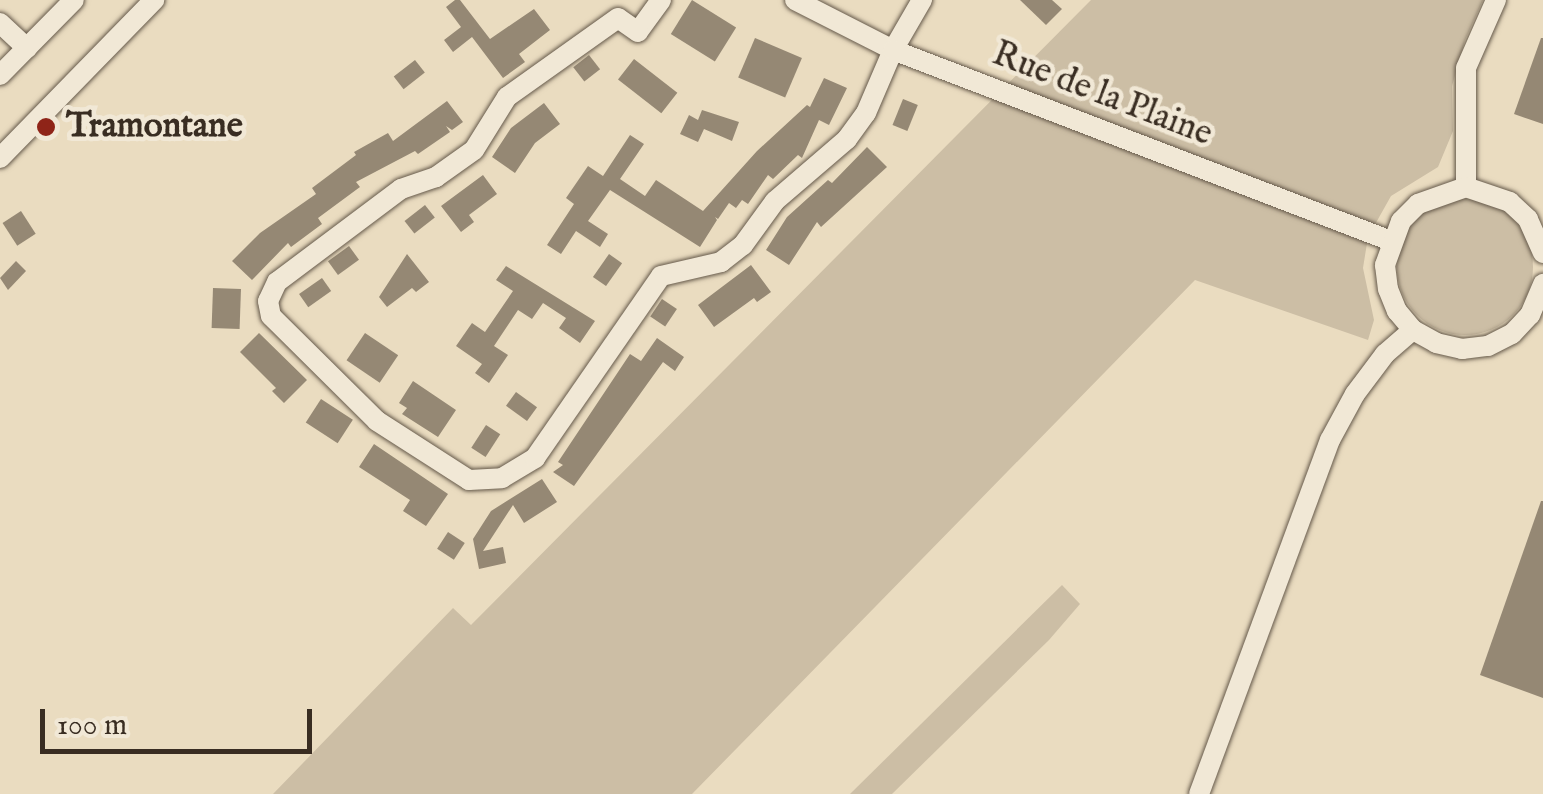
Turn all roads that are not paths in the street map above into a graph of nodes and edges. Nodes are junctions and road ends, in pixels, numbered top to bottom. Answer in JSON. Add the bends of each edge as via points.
{"nodes":[{"id":1,"x":74,"y":0,"type":"edge"},
{"id":2,"x":154,"y":0,"type":"edge"},
{"id":3,"x":661,"y":0,"type":"edge"},
{"id":4,"x":795,"y":0,"type":"edge"},
{"id":5,"x":922,"y":0,"type":"edge"},
{"id":6,"x":1496,"y":0,"type":"edge"},
{"id":7,"x":0,"y":23,"type":"edge"},
{"id":8,"x":27,"y":48,"type":"junction"},
{"id":9,"x":894,"y":50,"type":"junction"},
{"id":10,"x":0,"y":75,"type":"edge"},
{"id":11,"x":0,"y":158,"type":"edge"},
{"id":12,"x":1466,"y":187,"type":"junction"},
{"id":13,"x":1390,"y":241,"type":"junction"},
{"id":14,"x":1543,"y":253,"type":"edge"},
{"id":15,"x":1543,"y":284,"type":"edge"},
{"id":16,"x":1413,"y":330,"type":"junction"},
{"id":17,"x":1198,"y":794,"type":"edge"}],
"edges":[{"from":1,"to":8,"type":"street"},
{"from":2,"to":11,"type":"street"},
{"from":3,"to":9,"type":"street","via":[[638,32],[618,18],[507,98],[474,150],[436,177],[401,189],[278,282],[268,302],[271,316],[377,421],[469,480],[502,478],[535,458],[661,276],[721,262],[743,244],[775,200],[846,139],[866,113]]},
{"from":4,"to":9,"type":"street","name":"Rue de la Plaine"},
{"from":5,"to":9,"type":"street"},
{"from":6,"to":12,"type":"street","via":[[1466,68]]},
{"from":7,"to":8,"type":"street"},
{"from":8,"to":10,"type":"street"},
{"from":9,"to":13,"type":"street","name":"Rue de la Plaine"},
{"from":12,"to":13,"type":"street","via":[[1418,204]]},
{"from":12,"to":14,"type":"street","via":[[1510,202],[1528,219]]},
{"from":13,"to":16,"type":"street","via":[[1388,289]]},
{"from":15,"to":16,"type":"street","via":[[1530,315],[1488,346],[1449,346]]},
{"from":16,"to":17,"type":"street","via":[[1385,354],[1330,440]]}]}
